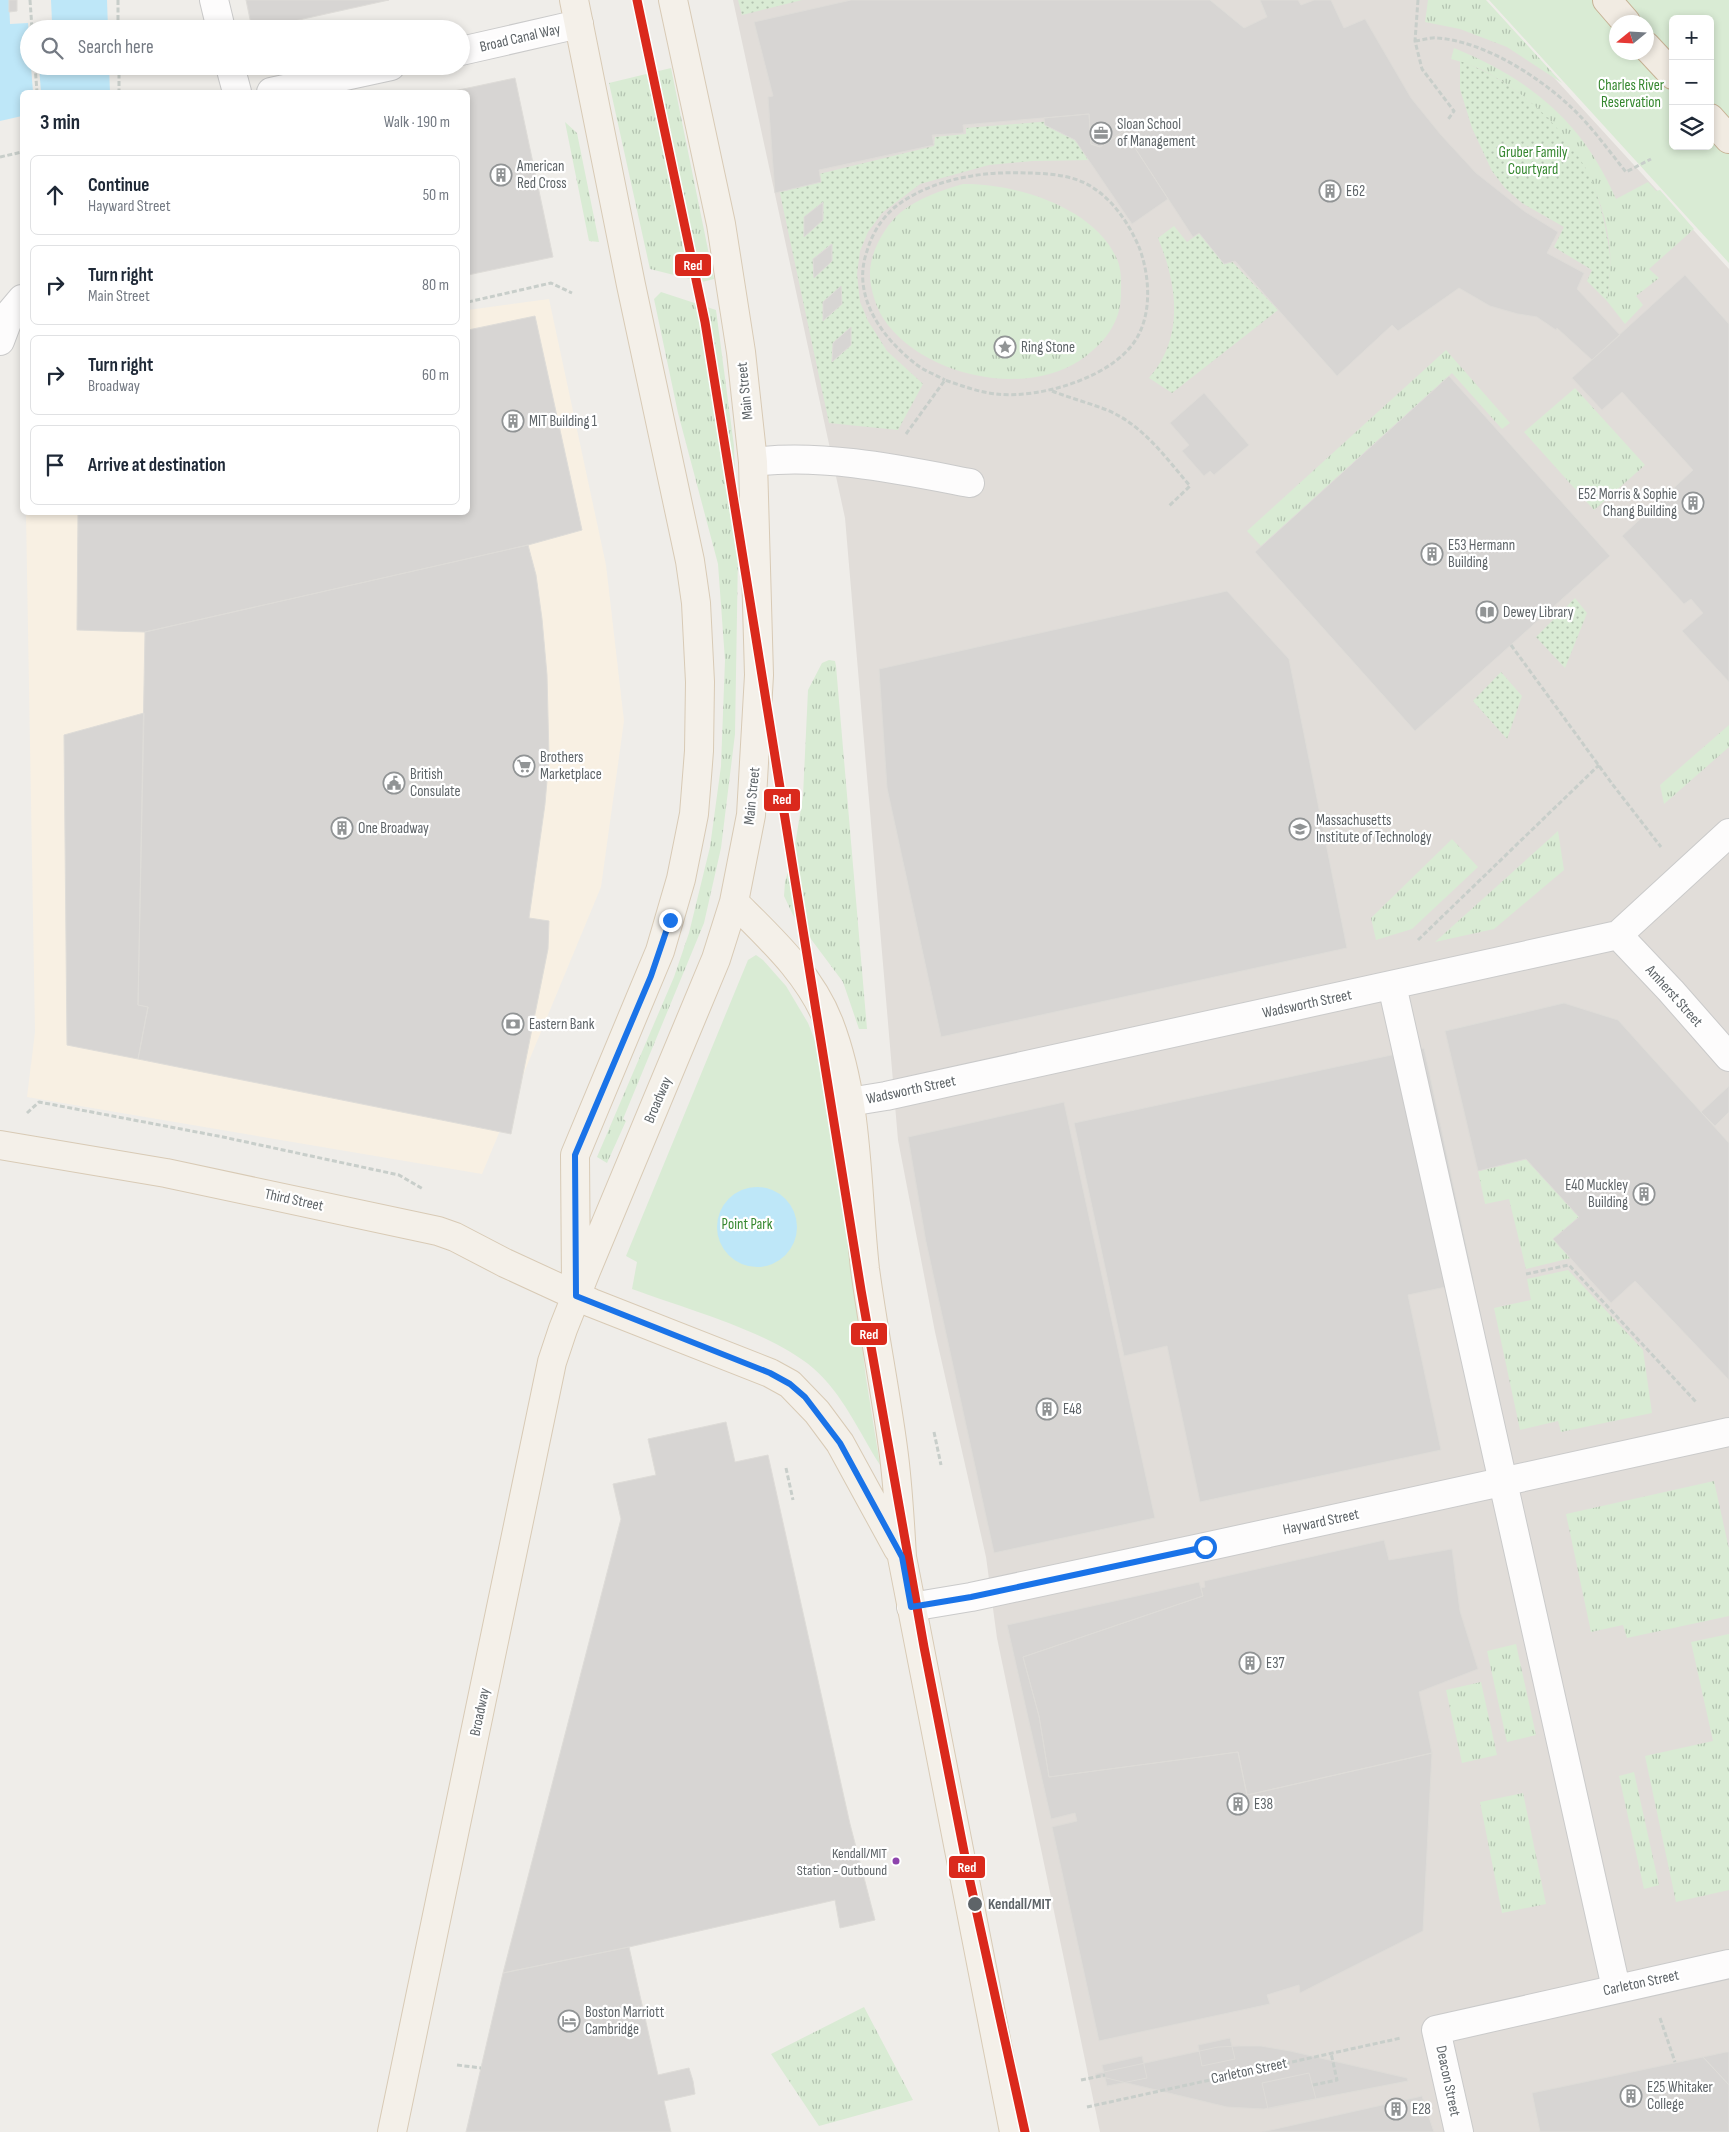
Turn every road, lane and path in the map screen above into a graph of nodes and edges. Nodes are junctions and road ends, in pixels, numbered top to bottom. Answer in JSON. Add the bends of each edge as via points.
{"nodes":[{"id":1,"x":30,"y":0,"type":"edge"},
{"id":2,"x":118,"y":0,"type":"edge"},
{"id":3,"x":214,"y":0,"type":"edge"},
{"id":4,"x":673,"y":0,"type":"edge"},
{"id":5,"x":1418,"y":0,"type":"edge"},
{"id":6,"x":1602,"y":0,"type":"edge"},
{"id":7,"x":1607,"y":0,"type":"edge"},
{"id":8,"x":577,"y":12,"type":"edge"},
{"id":9,"x":1618,"y":15,"type":"edge"},
{"id":10,"x":1620,"y":15,"type":"edge"},
{"id":11,"x":31,"y":20,"type":"edge"},
{"id":12,"x":118,"y":20,"type":"edge"},
{"id":13,"x":219,"y":20,"type":"edge"},
{"id":14,"x":1416,"y":41,"type":"junction"},
{"id":15,"x":470,"y":48,"type":"edge"},
{"id":16,"x":1654,"y":55,"type":"edge"},
{"id":17,"x":1669,"y":72,"type":"edge"},
{"id":18,"x":36,"y":75,"type":"edge"},
{"id":19,"x":119,"y":75,"type":"edge"},
{"id":20,"x":232,"y":75,"type":"edge"},
{"id":21,"x":349,"y":75,"type":"edge"},
{"id":22,"x":37,"y":90,"type":"edge"},
{"id":23,"x":120,"y":90,"type":"edge"},
{"id":24,"x":236,"y":90,"type":"edge"},
{"id":25,"x":280,"y":90,"type":"edge"},
{"id":26,"x":1448,"y":121,"type":"dead end"},
{"id":27,"x":1714,"y":122,"type":"edge"},
{"id":28,"x":1729,"y":139,"type":"edge"},
{"id":29,"x":20,"y":152,"type":"edge"},
{"id":30,"x":0,"y":157,"type":"edge"},
{"id":31,"x":1651,"y":159,"type":"dead end"},
{"id":32,"x":572,"y":293,"type":"dead end"},
{"id":33,"x":20,"y":301,"type":"edge"},
{"id":34,"x":470,"y":302,"type":"edge"},
{"id":35,"x":0,"y":341,"type":"edge"},
{"id":36,"x":945,"y":380,"type":"junction"},
{"id":37,"x":1051,"y":391,"type":"junction"},
{"id":38,"x":902,"y":440,"type":"dead end"},
{"id":39,"x":753,"y":462,"type":"junction"},
{"id":40,"x":970,"y":483,"type":"dead end"},
{"id":41,"x":1169,"y":506,"type":"dead end"},
{"id":42,"x":1511,"y":645,"type":"dead end"},
{"id":43,"x":1599,"y":765,"type":"junction"},
{"id":44,"x":1729,"y":833,"type":"edge"},
{"id":45,"x":1663,"y":849,"type":"dead end"},
{"id":46,"x":734,"y":902,"type":"junction"},
{"id":47,"x":1618,"y":935,"type":"junction"},
{"id":48,"x":1413,"y":944,"type":"dead end"},
{"id":49,"x":1392,"y":985,"type":"junction"},
{"id":50,"x":1729,"y":1058,"type":"edge"},
{"id":51,"x":849,"y":1102,"type":"junction"},
{"id":52,"x":26,"y":1113,"type":"dead end"},
{"id":53,"x":0,"y":1144,"type":"edge"},
{"id":54,"x":427,"y":1191,"type":"dead end"},
{"id":55,"x":1526,"y":1274,"type":"dead end"},
{"id":56,"x":576,"y":1296,"type":"junction"},
{"id":57,"x":1697,"y":1402,"type":"dead end"},
{"id":58,"x":934,"y":1432,"type":"dead end"},
{"id":59,"x":1729,"y":1432,"type":"edge"},
{"id":60,"x":941,"y":1464,"type":"dead end"},
{"id":61,"x":786,"y":1468,"type":"dead end"},
{"id":62,"x":1503,"y":1482,"type":"junction"},
{"id":63,"x":793,"y":1500,"type":"dead end"},
{"id":64,"x":902,"y":1557,"type":"junction"},
{"id":65,"x":911,"y":1607,"type":"junction"},
{"id":66,"x":1729,"y":1964,"type":"edge"},
{"id":67,"x":1616,"y":1988,"type":"junction"},
{"id":68,"x":1659,"y":2015,"type":"dead end"},
{"id":69,"x":1436,"y":2030,"type":"joint"},
{"id":70,"x":1403,"y":2037,"type":"dead end"},
{"id":71,"x":1331,"y":2053,"type":"junction"},
{"id":72,"x":1675,"y":2062,"type":"dead end"},
{"id":73,"x":457,"y":2065,"type":"dead end"},
{"id":74,"x":481,"y":2068,"type":"dead end"},
{"id":75,"x":1105,"y":2076,"type":"dead end"},
{"id":76,"x":1081,"y":2080,"type":"dead end"},
{"id":77,"x":1313,"y":2086,"type":"dead end"},
{"id":78,"x":1086,"y":2107,"type":"dead end"},
{"id":79,"x":392,"y":2132,"type":"edge"},
{"id":80,"x":1014,"y":2132,"type":"edge"},
{"id":81,"x":1459,"y":2132,"type":"edge"}],
"edges":[{"from":1,"to":11,"type":"path"},
{"from":2,"to":12,"type":"path"},
{"from":3,"to":13,"type":"street"},
{"from":4,"to":39,"type":"main road","name":"Main Street","via":[[721,224],[741,352]]},
{"from":5,"to":14,"type":"path"},
{"from":6,"to":9,"type":"main road"},
{"from":7,"to":10,"type":"highway"},
{"from":8,"to":15,"type":"street","name":"Broad Canal Way"},
{"from":8,"to":56,"type":"main road","name":"Broadway","via":[[690,561],[699,648],[699,751],[694,814],[682,879],[664,939],[575,1155]]},
{"from":14,"to":26,"type":"path","via":[[1422,68],[1454,111]]},
{"from":14,"to":31,"type":"path","via":[[1454,40],[1478,48],[1528,74],[1572,109],[1626,172]]},
{"from":16,"to":17,"type":"highway"},
{"from":18,"to":22,"type":"path"},
{"from":19,"to":23,"type":"path"},
{"from":20,"to":24,"type":"street"},
{"from":21,"to":25,"type":"street"},
{"from":27,"to":28,"type":"highway"},
{"from":29,"to":30,"type":"path"},
{"from":32,"to":34,"type":"path","via":[[551,283]]},
{"from":33,"to":35,"type":"street","via":[[11,312]]},
{"from":36,"to":37,"type":"path","via":[[997,394]]},
{"from":36,"to":37,"type":"path","via":[[918,366],[895,346],[876,322],[864,298],[862,264],[873,232],[894,208],[928,188],[966,176],[1043,173],[1092,186],[1116,208],[1134,235],[1145,261],[1148,289],[1144,320],[1139,335],[1128,350],[1100,371]]},
{"from":36,"to":38,"type":"path"},
{"from":37,"to":41,"type":"path","via":[[1107,410],[1139,429],[1190,486]]},
{"from":39,"to":40,"type":"street","via":[[779,458],[878,465]]},
{"from":39,"to":46,"type":"main road","name":"Main Street","via":[[759,675],[751,815]]},
{"from":42,"to":43,"type":"path"},
{"from":43,"to":45,"type":"path"},
{"from":43,"to":48,"type":"path"},
{"from":44,"to":47,"type":"street"},
{"from":46,"to":51,"type":"main road","via":[[788,957],[821,1004],[834,1038]]},
{"from":46,"to":56,"type":"main road","name":"Broadway","via":[[706,985]]},
{"from":47,"to":49,"type":"street","name":"Wadsworth Street"},
{"from":47,"to":50,"type":"street","name":"Amherst Street"},
{"from":49,"to":51,"type":"street","name":"Wadsworth Street"},
{"from":49,"to":62,"type":"street"},
{"from":51,"to":64,"type":"main road","via":[[870,1307],[896,1468]]},
{"from":52,"to":54,"type":"path","via":[[39,1102],[213,1135],[399,1175]]},
{"from":53,"to":56,"type":"main road","name":"Third Street","via":[[166,1173],[438,1231]]},
{"from":55,"to":57,"type":"path","via":[[1569,1265]]},
{"from":56,"to":64,"type":"main road","via":[[770,1373],[790,1384],[840,1443]]},
{"from":56,"to":79,"type":"main road","name":"Broadway","via":[[556,1348],[547,1387]]},
{"from":58,"to":60,"type":"path"},
{"from":59,"to":62,"type":"street","name":"Hayward Street"},
{"from":61,"to":63,"type":"path"},
{"from":62,"to":65,"type":"street","name":"Hayward Street","via":[[971,1597]]},
{"from":62,"to":67,"type":"street"},
{"from":64,"to":65,"type":"main road"},
{"from":65,"to":80,"type":"main road"},
{"from":66,"to":67,"type":"street","name":"Carleton Street"},
{"from":67,"to":69,"type":"street","name":"Carleton Street"},
{"from":68,"to":72,"type":"path"},
{"from":69,"to":81,"type":"street","name":"Deacon Street"},
{"from":70,"to":71,"type":"path","name":"Carleton Street"},
{"from":71,"to":77,"type":"path","via":[[1337,2080]]},
{"from":71,"to":78,"type":"path","name":"Carleton Street"},
{"from":73,"to":74,"type":"path"},
{"from":75,"to":76,"type":"path"}]}
